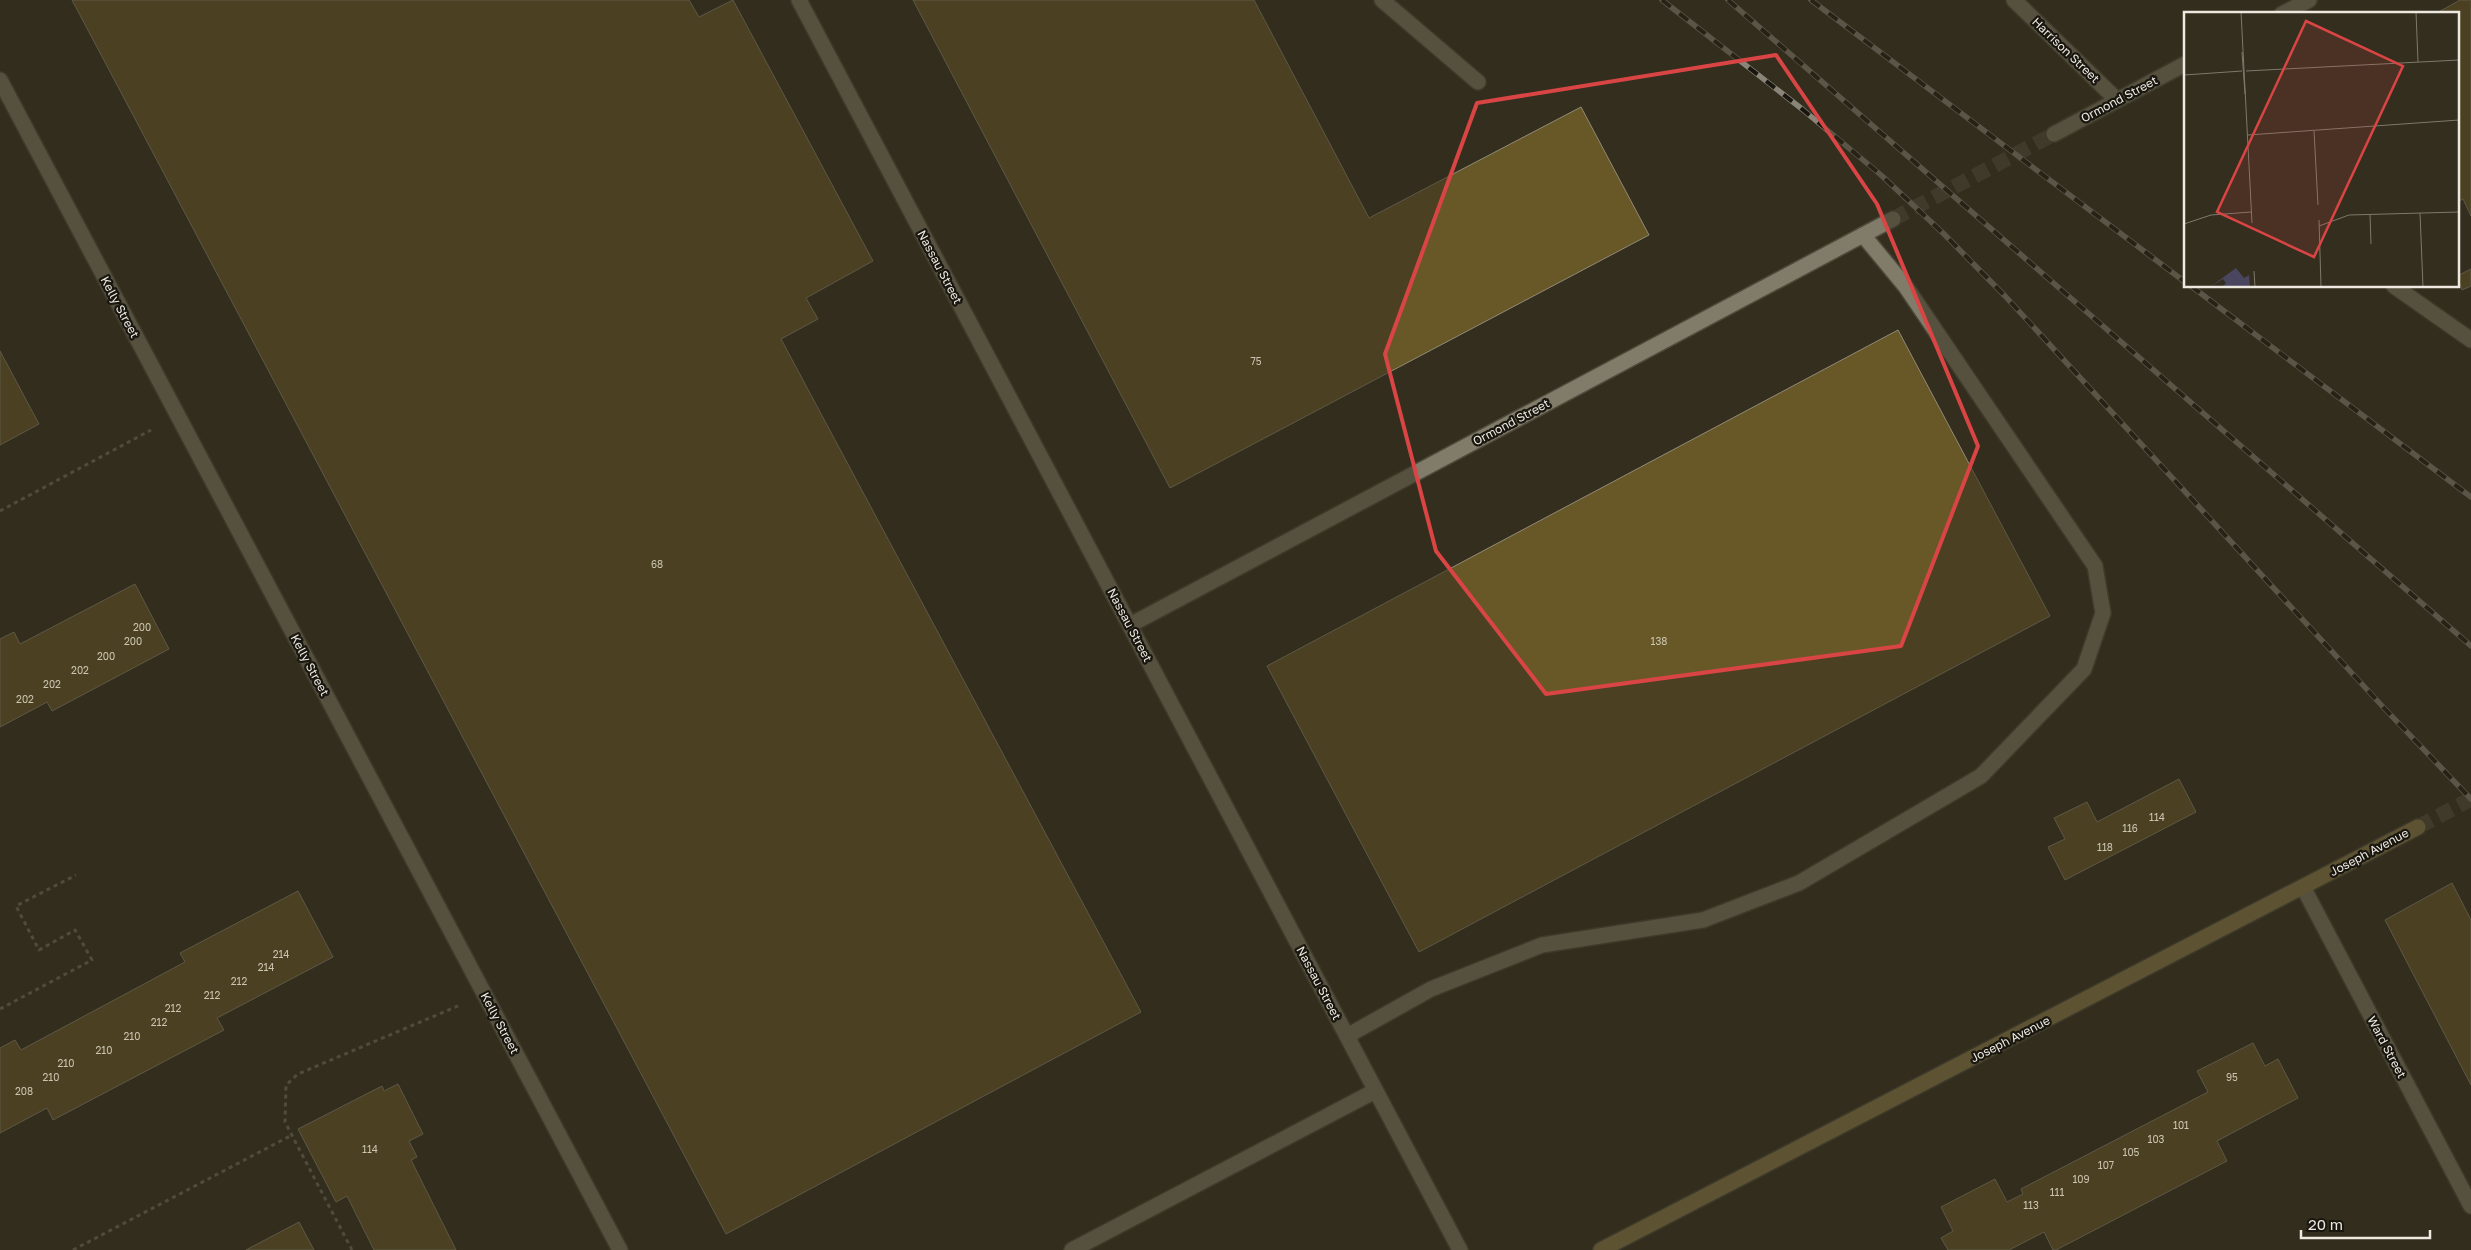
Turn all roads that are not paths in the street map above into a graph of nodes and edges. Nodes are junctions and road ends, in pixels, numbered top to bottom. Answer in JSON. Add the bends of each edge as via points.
{"nodes":[{"id":1,"x":799,"y":0,"type":"edge"},
{"id":2,"x":1382,"y":0,"type":"edge"},
{"id":3,"x":2014,"y":0,"type":"edge"},
{"id":4,"x":2309,"y":0,"type":"edge"},
{"id":5,"x":2286,"y":12,"type":"edge"},
{"id":6,"x":2184,"y":65,"type":"edge"},
{"id":7,"x":0,"y":80,"type":"edge"},
{"id":8,"x":1478,"y":82,"type":"dead end"},
{"id":9,"x":2117,"y":100,"type":"junction"},
{"id":10,"x":2054,"y":134,"type":"tunnel mouth"},
{"id":11,"x":1893,"y":219,"type":"tunnel mouth"},
{"id":12,"x":1863,"y":235,"type":"junction"},
{"id":13,"x":2397,"y":288,"type":"edge"},
{"id":14,"x":2471,"y":340,"type":"edge"},
{"id":15,"x":1130,"y":625,"type":"junction"},
{"id":16,"x":2418,"y":827,"type":"tunnel mouth"},
{"id":17,"x":2303,"y":888,"type":"junction"},
{"id":18,"x":1347,"y":1036,"type":"junction"},
{"id":19,"x":1375,"y":1091,"type":"junction"},
{"id":20,"x":2471,"y":1206,"type":"edge"},
{"id":21,"x":620,"y":1250,"type":"edge"},
{"id":22,"x":1072,"y":1250,"type":"edge"},
{"id":23,"x":1460,"y":1250,"type":"edge"},
{"id":24,"x":1601,"y":1250,"type":"edge"}],
"edges":[{"from":1,"to":15,"type":"street","name":"Nassau Street"},
{"from":2,"to":8,"type":"street"},
{"from":3,"to":9,"type":"street","name":"Harrison Street"},
{"from":4,"to":5,"type":"street"},
{"from":6,"to":9,"type":"street","name":"Ormond Street"},
{"from":7,"to":21,"type":"street","name":"Kelly Street"},
{"from":9,"to":10,"type":"street","name":"Ormond Street"},
{"from":11,"to":12,"type":"street","name":"Ormond Street"},
{"from":12,"to":15,"type":"street","name":"Ormond Street"},
{"from":12,"to":18,"type":"street","via":[[1906,287],[2095,566],[2103,613],[2084,669],[1981,776],[1799,883],[1703,920],[1542,945],[1431,989]]},
{"from":13,"to":14,"type":"street"},
{"from":15,"to":18,"type":"street","name":"Nassau Street"},
{"from":16,"to":17,"type":"main road","name":"Joseph Avenue"},
{"from":17,"to":20,"type":"street","name":"Ward Street"},
{"from":17,"to":24,"type":"main road","name":"Joseph Avenue"},
{"from":18,"to":19,"type":"street","name":"Nassau Street"},
{"from":19,"to":22,"type":"street"},
{"from":19,"to":23,"type":"street","name":"Nassau Street"}]}
